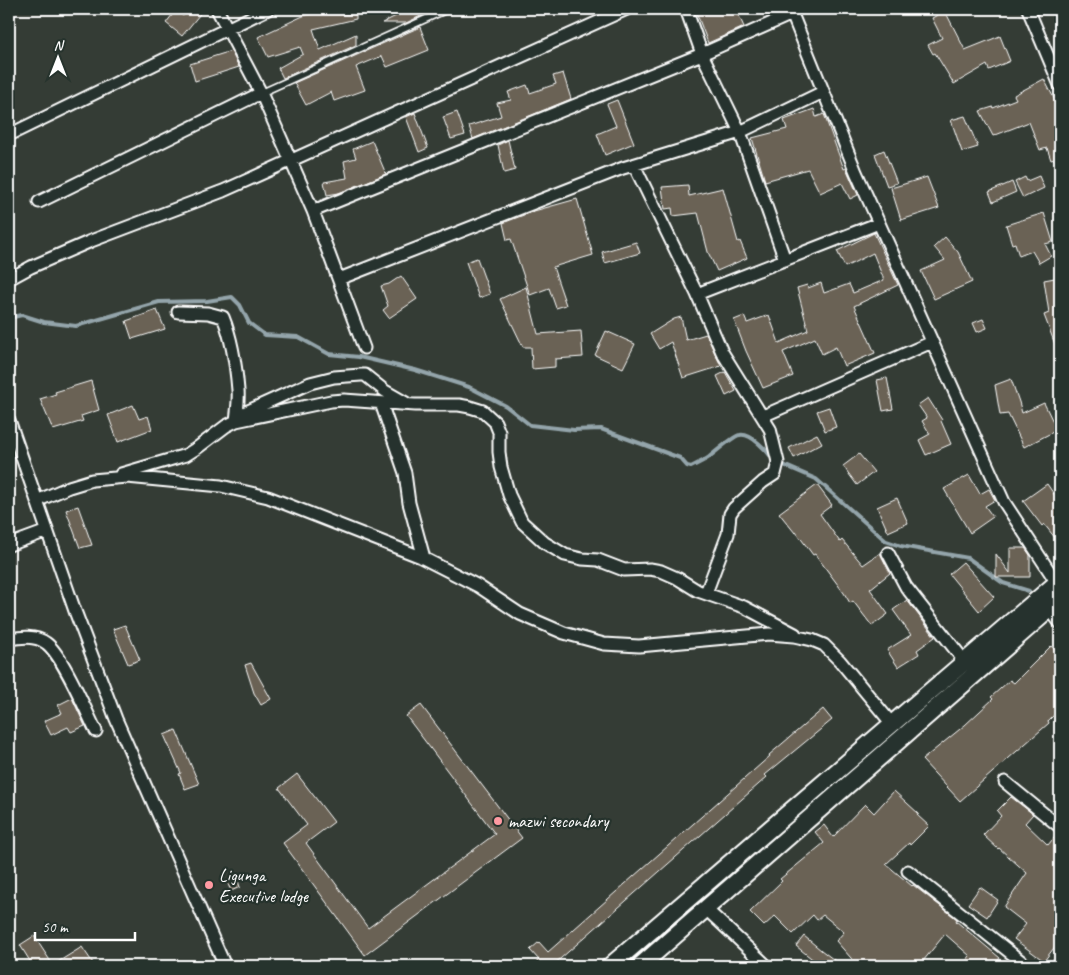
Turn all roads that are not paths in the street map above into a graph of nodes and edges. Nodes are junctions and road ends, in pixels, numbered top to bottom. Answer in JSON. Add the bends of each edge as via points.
{"nodes":[{"id":1,"x":217,"y":9,"type":"edge"},
{"id":2,"x":268,"y":9,"type":"edge"},
{"id":3,"x":448,"y":9,"type":"edge"},
{"id":4,"x":626,"y":9,"type":"edge"},
{"id":5,"x":686,"y":9,"type":"edge"},
{"id":6,"x":1028,"y":9,"type":"edge"},
{"id":7,"x":791,"y":12,"type":"edge"},
{"id":8,"x":227,"y":28,"type":"junction"},
{"id":9,"x":702,"y":54,"type":"junction"},
{"id":10,"x":1060,"y":84,"type":"edge"},
{"id":11,"x":823,"y":92,"type":"junction"},
{"id":12,"x":261,"y":93,"type":"junction"},
{"id":13,"x":740,"y":132,"type":"junction"},
{"id":14,"x":9,"y":135,"type":"edge"},
{"id":15,"x":290,"y":160,"type":"junction"},
{"id":16,"x":634,"y":165,"type":"junction"},
{"id":17,"x":39,"y":202,"type":"dead end"},
{"id":18,"x":313,"y":211,"type":"junction"},
{"id":19,"x":879,"y":223,"type":"junction"},
{"id":20,"x":785,"y":260,"type":"junction"},
{"id":21,"x":9,"y":279,"type":"edge"},
{"id":22,"x":339,"y":279,"type":"junction"},
{"id":23,"x":697,"y":294,"type":"junction"},
{"id":24,"x":178,"y":312,"type":"dead end"},
{"id":25,"x":932,"y":342,"type":"junction"},
{"id":26,"x":364,"y":348,"type":"dead end"},
{"id":27,"x":381,"y":403,"type":"junction"},
{"id":28,"x":408,"y":405,"type":"junction"},
{"id":29,"x":763,"y":416,"type":"junction"},
{"id":30,"x":236,"y":418,"type":"junction"},
{"id":31,"x":9,"y":420,"type":"edge"},
{"id":32,"x":107,"y":478,"type":"junction"},
{"id":33,"x":37,"y":501,"type":"junction"},
{"id":34,"x":47,"y":531,"type":"junction"},
{"id":35,"x":9,"y":545,"type":"edge"},
{"id":36,"x":888,"y":553,"type":"dead end"},
{"id":37,"x":424,"y":558,"type":"junction"},
{"id":38,"x":1059,"y":582,"type":"edge"},
{"id":39,"x":706,"y":594,"type":"junction"},
{"id":40,"x":1055,"y":604,"type":"edge"},
{"id":41,"x":1060,"y":623,"type":"edge"},
{"id":42,"x":800,"y":637,"type":"junction"},
{"id":43,"x":9,"y":639,"type":"edge"},
{"id":44,"x":965,"y":662,"type":"junction"},
{"id":45,"x":892,"y":724,"type":"junction"},
{"id":46,"x":96,"y":730,"type":"dead end"},
{"id":47,"x":1005,"y":782,"type":"dead end"},
{"id":48,"x":1060,"y":827,"type":"edge"},
{"id":49,"x":908,"y":871,"type":"dead end"},
{"id":50,"x":706,"y":908,"type":"junction"},
{"id":51,"x":1060,"y":962,"type":"edge"},
{"id":52,"x":225,"y":966,"type":"edge"},
{"id":53,"x":610,"y":966,"type":"edge"},
{"id":54,"x":640,"y":966,"type":"edge"},
{"id":55,"x":767,"y":966,"type":"edge"},
{"id":56,"x":1027,"y":966,"type":"edge"},
{"id":57,"x":1057,"y":966,"type":"edge"}],
"edges":[{"from":1,"to":8,"type":"street"},
{"from":2,"to":8,"type":"street"},
{"from":3,"to":12,"type":"lane"},
{"from":4,"to":15,"type":"street"},
{"from":5,"to":9,"type":"street"},
{"from":6,"to":10,"type":"street"},
{"from":7,"to":9,"type":"street"},
{"from":7,"to":11,"type":"street"},
{"from":8,"to":12,"type":"street"},
{"from":8,"to":14,"type":"street"},
{"from":9,"to":13,"type":"street"},
{"from":9,"to":18,"type":"street"},
{"from":11,"to":13,"type":"street"},
{"from":11,"to":19,"type":"street"},
{"from":12,"to":15,"type":"street"},
{"from":12,"to":17,"type":"street"},
{"from":13,"to":16,"type":"street"},
{"from":13,"to":20,"type":"street"},
{"from":15,"to":18,"type":"street"},
{"from":15,"to":21,"type":"street","via":[[223,191],[91,241]]},
{"from":16,"to":22,"type":"street"},
{"from":16,"to":23,"type":"street"},
{"from":18,"to":22,"type":"street"},
{"from":19,"to":20,"type":"street"},
{"from":19,"to":25,"type":"street"},
{"from":20,"to":23,"type":"street"},
{"from":22,"to":26,"type":"street"},
{"from":23,"to":29,"type":"street","via":[[722,352]]},
{"from":24,"to":30,"type":"street","via":[[223,317],[238,391]]},
{"from":25,"to":29,"type":"street"},
{"from":25,"to":38,"type":"street","via":[[1004,502]]},
{"from":27,"to":28,"type":"street"},
{"from":27,"to":30,"type":"street","via":[[331,401]]},
{"from":27,"to":37,"type":"street","via":[[405,474]]},
{"from":28,"to":30,"type":"street","via":[[364,375],[334,377],[310,383]]},
{"from":28,"to":39,"type":"street","via":[[470,407],[495,422],[499,432],[500,467],[509,495],[522,522],[545,543],[565,555],[598,560],[624,570],[660,571]]},
{"from":29,"to":39,"type":"street","via":[[776,449],[778,470],[730,514],[728,534]]},
{"from":30,"to":32,"type":"street","via":[[186,455]]},
{"from":31,"to":33,"type":"street"},
{"from":32,"to":33,"type":"street","via":[[69,487]]},
{"from":32,"to":37,"type":"street","via":[[147,478],[212,485],[268,497]]},
{"from":33,"to":34,"type":"street"},
{"from":34,"to":35,"type":"street"},
{"from":34,"to":52,"type":"street","via":[[116,718]]},
{"from":36,"to":44,"type":"street","via":[[906,587]]},
{"from":37,"to":42,"type":"street","via":[[478,586],[520,614],[564,633],[604,644],[639,646],[769,634]]},
{"from":38,"to":44,"type":"main road"},
{"from":39,"to":42,"type":"street","via":[[744,606]]},
{"from":40,"to":41,"type":"street"},
{"from":40,"to":50,"type":"main road"},
{"from":42,"to":45,"type":"street","via":[[824,645]]},
{"from":43,"to":46,"type":"street","via":[[37,638],[47,643],[62,664]]},
{"from":44,"to":45,"type":"main road"},
{"from":45,"to":53,"type":"main road"},
{"from":47,"to":48,"type":"street"},
{"from":49,"to":56,"type":"street"},
{"from":50,"to":54,"type":"main road"},
{"from":50,"to":55,"type":"street"},
{"from":51,"to":57,"type":"street"}]}
